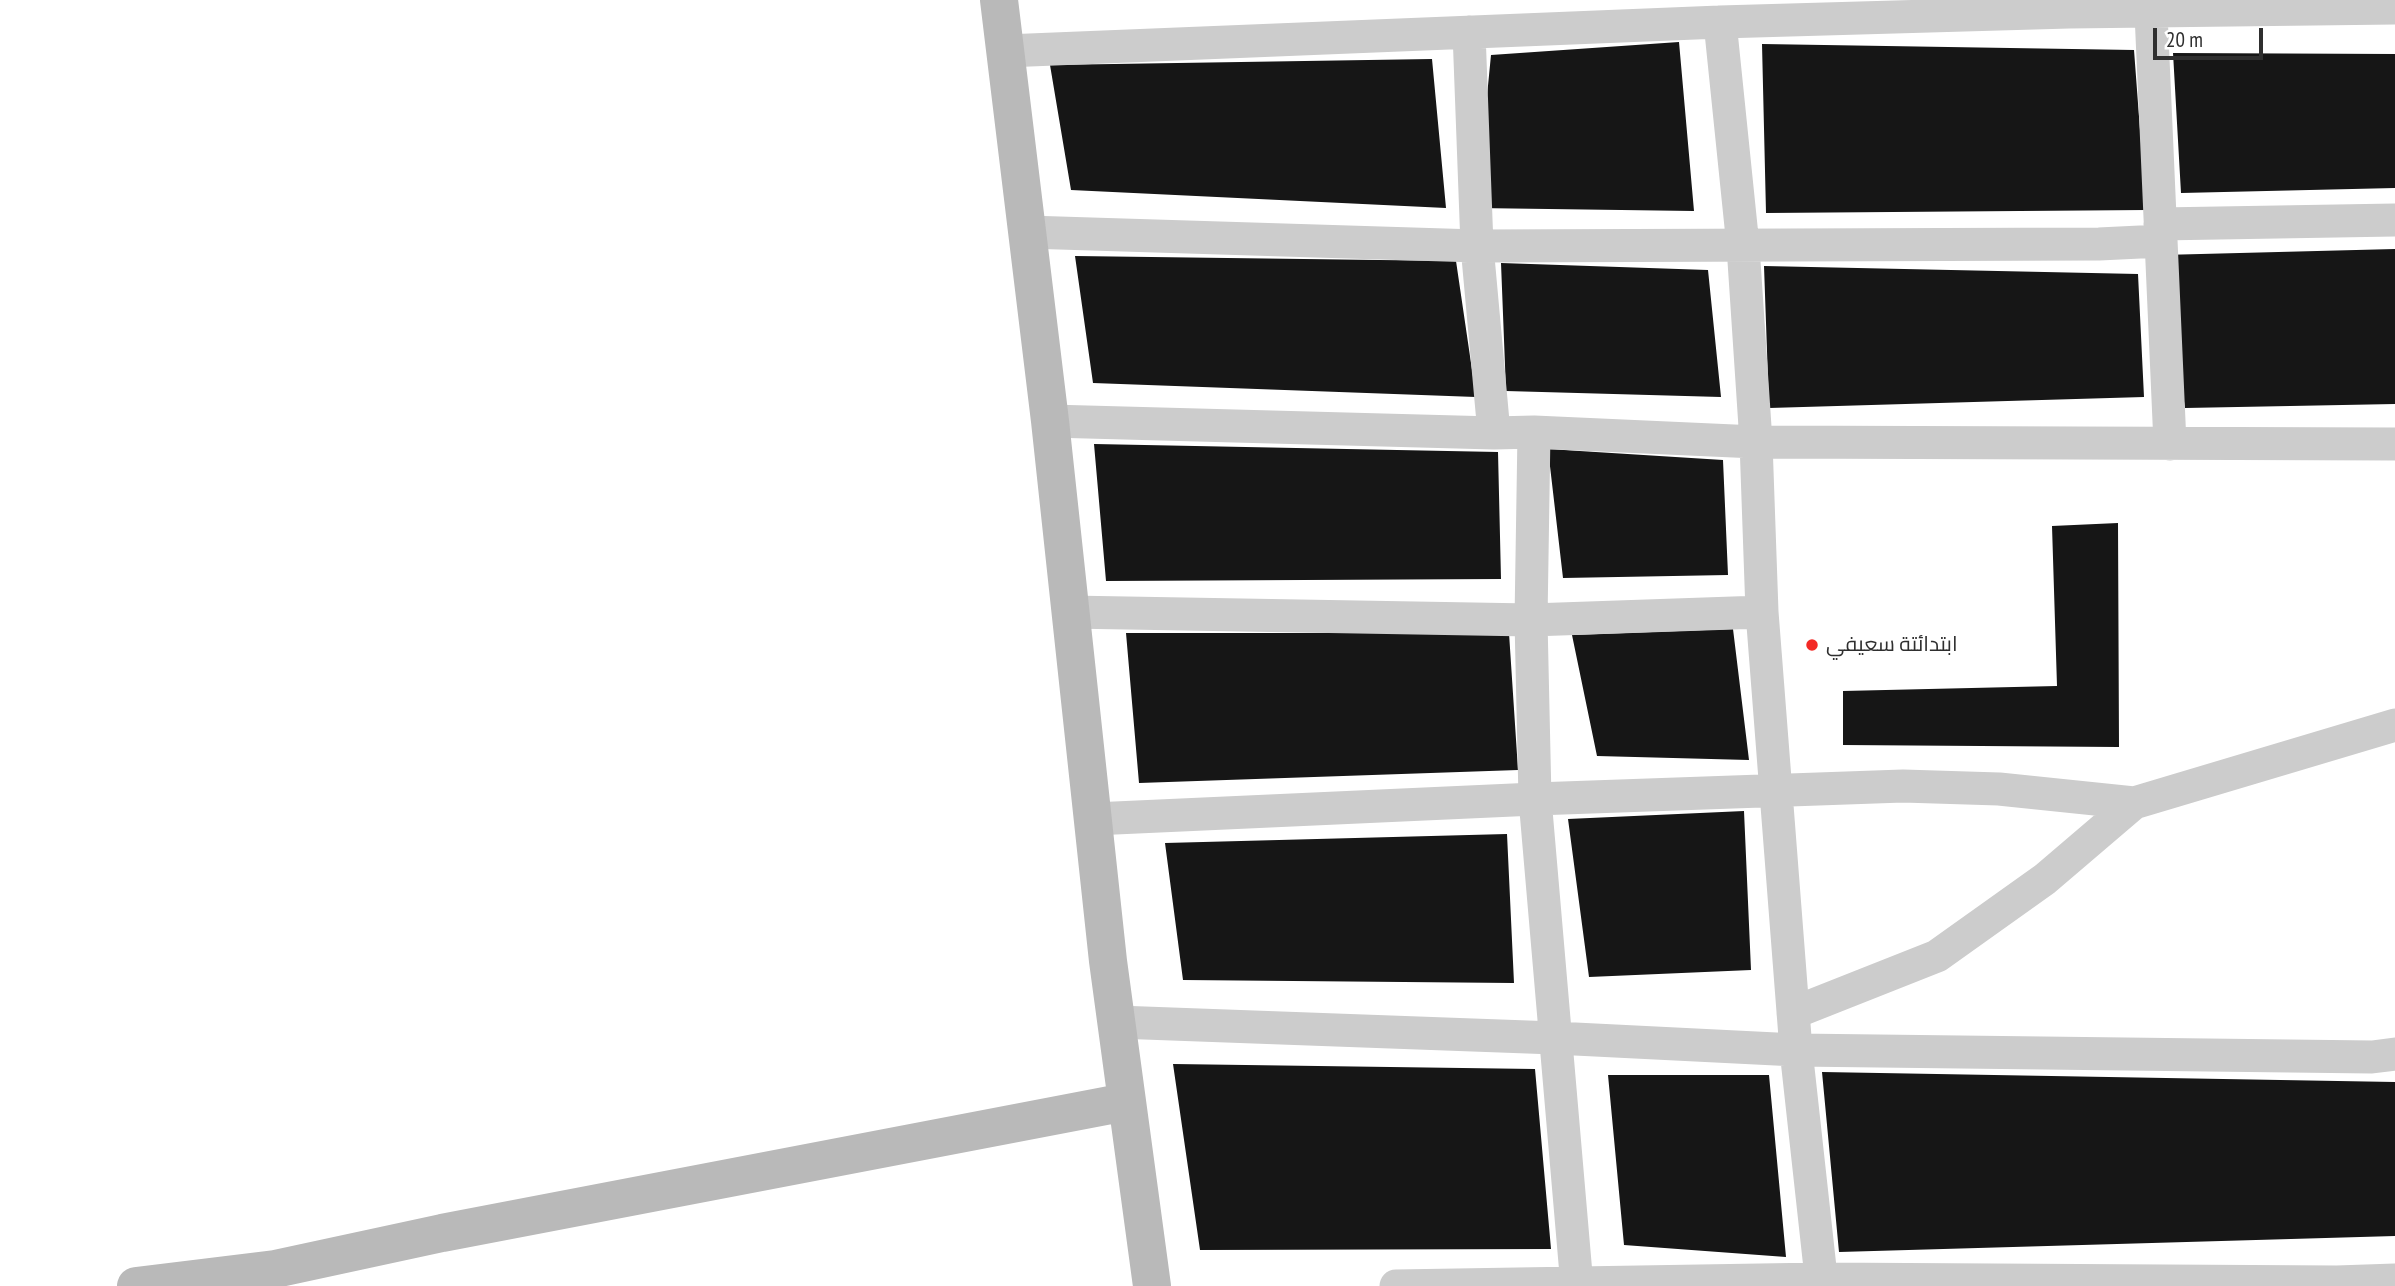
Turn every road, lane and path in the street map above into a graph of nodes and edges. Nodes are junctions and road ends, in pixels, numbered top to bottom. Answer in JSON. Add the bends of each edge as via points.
{"nodes":[{"id":1,"x":999,"y":0,"type":"edge"},
{"id":2,"x":2068,"y":6,"type":"edge"},
{"id":3,"x":2395,"y":8,"type":"edge"},
{"id":4,"x":2151,"y":13,"type":"junction"},
{"id":5,"x":1720,"y":22,"type":"junction"},
{"id":6,"x":1469,"y":32,"type":"junction"},
{"id":7,"x":1005,"y":51,"type":"junction"},
{"id":8,"x":2395,"y":220,"type":"edge"},
{"id":9,"x":1027,"y":232,"type":"junction"},
{"id":10,"x":2161,"y":233,"type":"junction"},
{"id":11,"x":1477,"y":246,"type":"junction"},
{"id":12,"x":1742,"y":246,"type":"junction"},
{"id":13,"x":1050,"y":421,"type":"junction"},
{"id":14,"x":1534,"y":432,"type":"junction"},
{"id":15,"x":1494,"y":433,"type":"junction"},
{"id":16,"x":1756,"y":442,"type":"junction"},
{"id":17,"x":2171,"y":444,"type":"junction"},
{"id":18,"x":2395,"y":444,"type":"edge"},
{"id":19,"x":1069,"y":612,"type":"junction"},
{"id":20,"x":1762,"y":612,"type":"junction"},
{"id":21,"x":1531,"y":620,"type":"junction"},
{"id":22,"x":2395,"y":725,"type":"edge"},
{"id":23,"x":1776,"y":792,"type":"junction"},
{"id":24,"x":1535,"y":799,"type":"junction"},
{"id":25,"x":2134,"y":803,"type":"junction"},
{"id":26,"x":1093,"y":818,"type":"junction"},
{"id":27,"x":1793,"y":1013,"type":"junction"},
{"id":28,"x":1117,"y":1022,"type":"junction"},
{"id":29,"x":1555,"y":1038,"type":"junction"},
{"id":30,"x":1796,"y":1050,"type":"junction"},
{"id":31,"x":2395,"y":1054,"type":"edge"},
{"id":32,"x":1126,"y":1102,"type":"junction"},
{"id":33,"x":2395,"y":1280,"type":"edge"},
{"id":34,"x":1822,"y":1282,"type":"edge"},
{"id":35,"x":1577,"y":1285,"type":"edge"},
{"id":36,"x":135,"y":1286,"type":"edge"},
{"id":37,"x":1152,"y":1286,"type":"edge"},
{"id":38,"x":1396,"y":1286,"type":"edge"}],
"edges":[{"from":1,"to":7,"type":"main road"},
{"from":2,"to":4,"type":"street"},
{"from":2,"to":5,"type":"street"},
{"from":3,"to":4,"type":"street"},
{"from":4,"to":10,"type":"street"},
{"from":5,"to":6,"type":"street"},
{"from":5,"to":12,"type":"street"},
{"from":6,"to":7,"type":"street"},
{"from":6,"to":11,"type":"street"},
{"from":7,"to":9,"type":"main road"},
{"from":8,"to":10,"type":"street"},
{"from":9,"to":11,"type":"street"},
{"from":9,"to":13,"type":"main road"},
{"from":10,"to":12,"type":"street","via":[[2099,244]]},
{"from":10,"to":17,"type":"street"},
{"from":11,"to":12,"type":"street"},
{"from":11,"to":15,"type":"street"},
{"from":12,"to":16,"type":"street"},
{"from":13,"to":15,"type":"street"},
{"from":13,"to":19,"type":"main road"},
{"from":14,"to":15,"type":"street"},
{"from":14,"to":16,"type":"street"},
{"from":14,"to":21,"type":"street"},
{"from":16,"to":17,"type":"street"},
{"from":16,"to":20,"type":"street"},
{"from":17,"to":18,"type":"street"},
{"from":19,"to":21,"type":"street"},
{"from":19,"to":26,"type":"main road"},
{"from":20,"to":21,"type":"street"},
{"from":20,"to":23,"type":"street"},
{"from":21,"to":24,"type":"street"},
{"from":22,"to":25,"type":"street"},
{"from":23,"to":24,"type":"street"},
{"from":23,"to":25,"type":"street","via":[[1903,786],[1999,789]]},
{"from":23,"to":27,"type":"street"},
{"from":24,"to":26,"type":"street"},
{"from":24,"to":29,"type":"street"},
{"from":25,"to":27,"type":"street","via":[[2045,879],[1937,956]]},
{"from":26,"to":28,"type":"main road"},
{"from":27,"to":30,"type":"street"},
{"from":28,"to":29,"type":"street"},
{"from":28,"to":32,"type":"main road"},
{"from":29,"to":30,"type":"street"},
{"from":29,"to":35,"type":"street"},
{"from":30,"to":31,"type":"street"},
{"from":30,"to":34,"type":"street"},
{"from":32,"to":36,"type":"main road","via":[[275,1269]]},
{"from":32,"to":37,"type":"main road"},
{"from":33,"to":34,"type":"street"},
{"from":34,"to":35,"type":"street"},
{"from":35,"to":38,"type":"street"}]}
